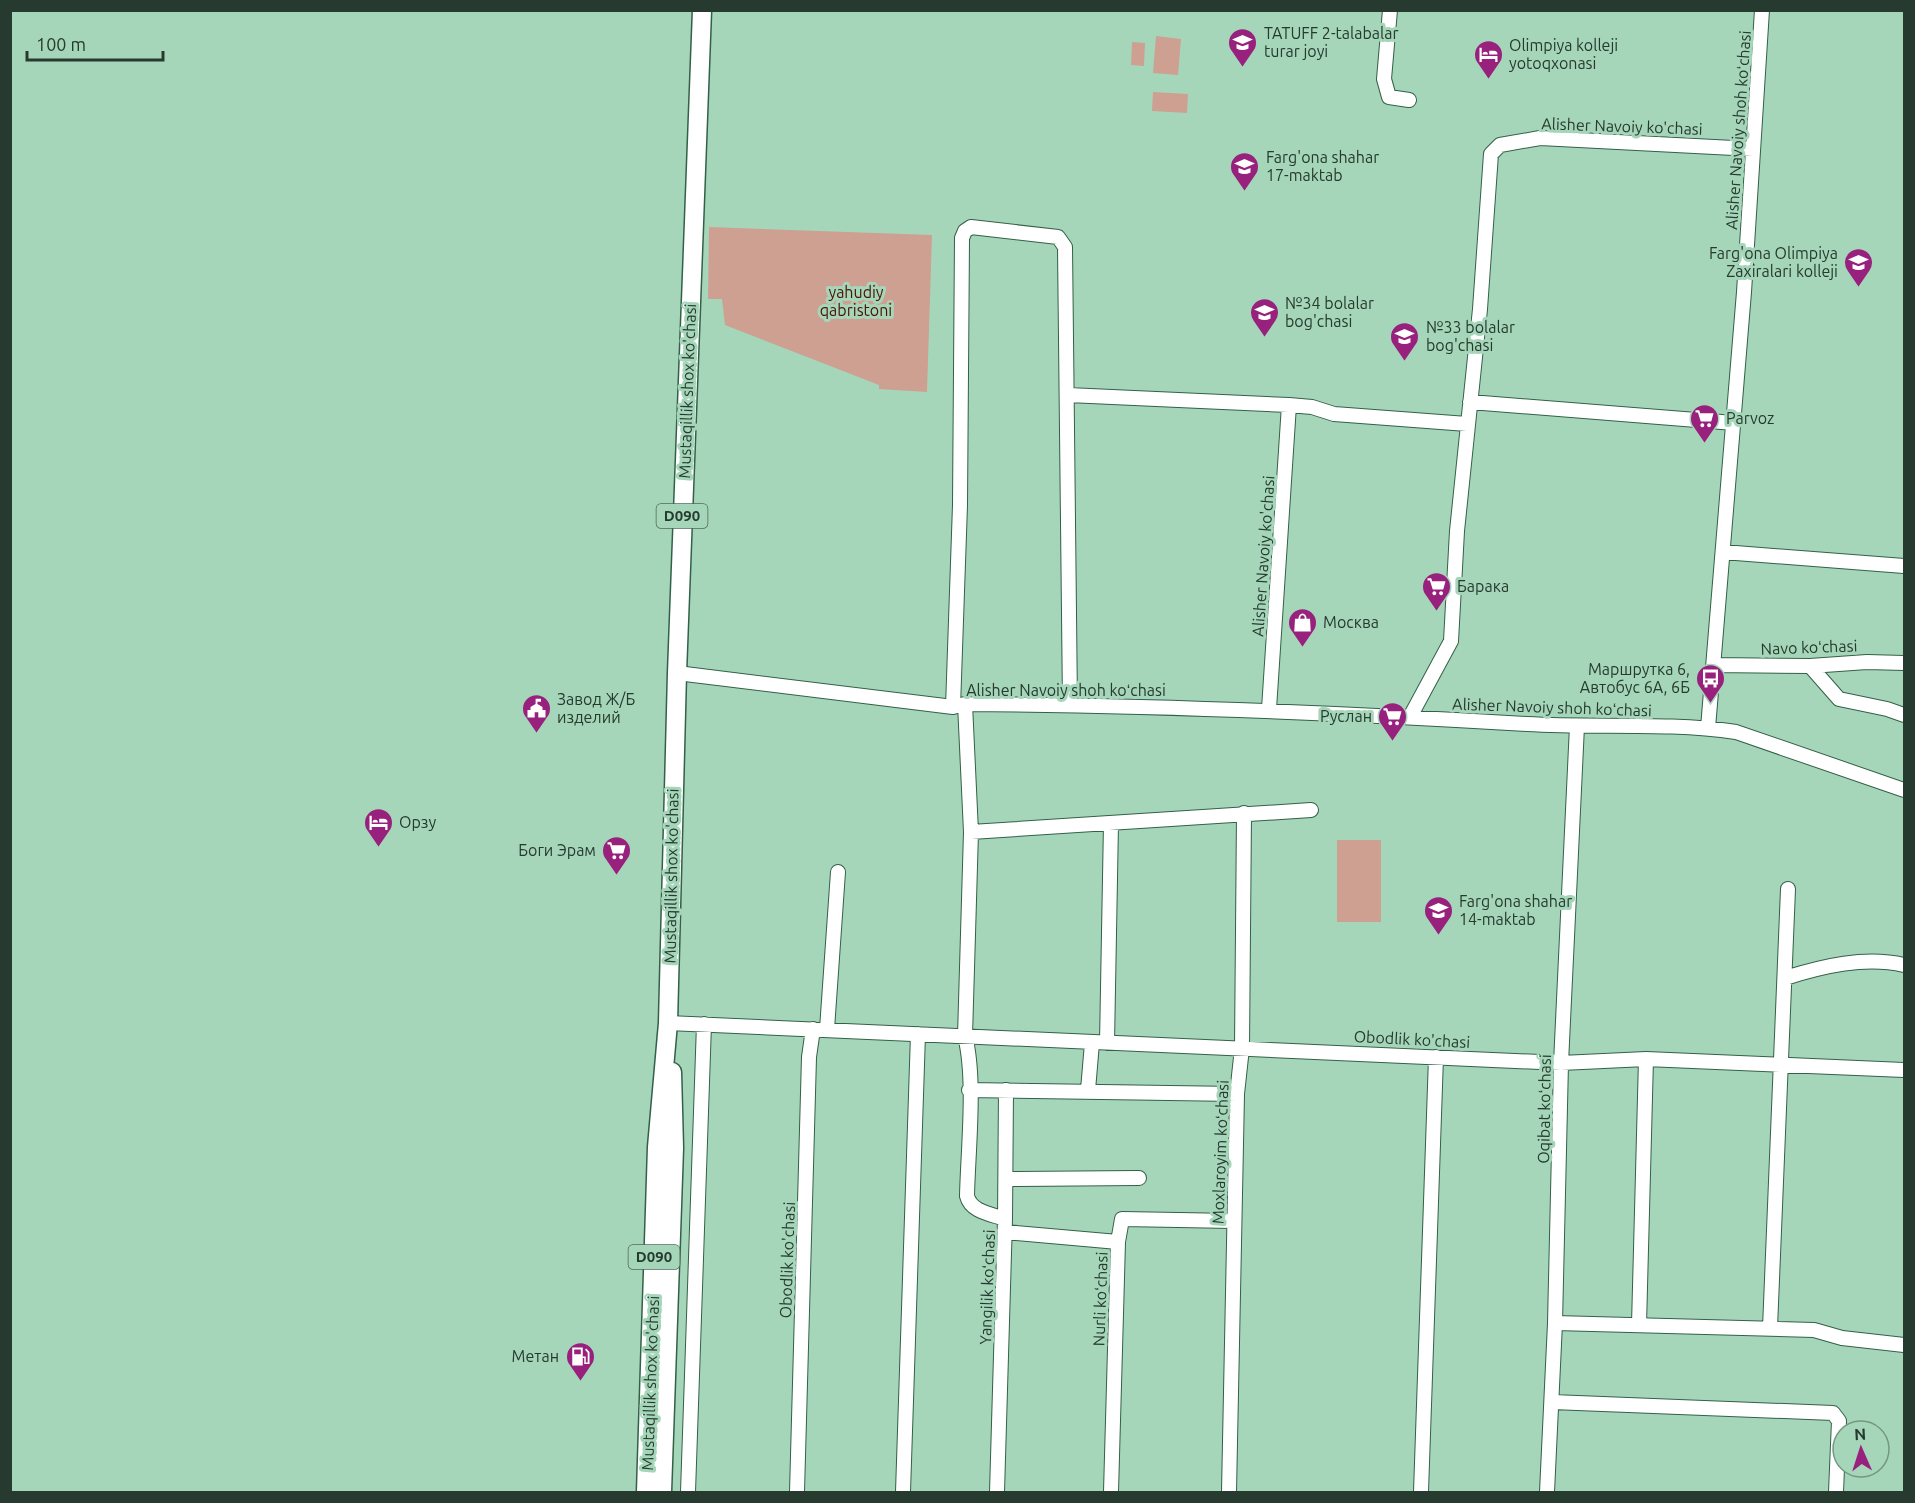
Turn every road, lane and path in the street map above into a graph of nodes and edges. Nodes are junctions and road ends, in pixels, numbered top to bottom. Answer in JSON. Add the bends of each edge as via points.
{"nodes":[{"id":1,"x":702,"y":10,"type":"edge"},
{"id":2,"x":1390,"y":10,"type":"edge"},
{"id":3,"x":1762,"y":10,"type":"edge"},
{"id":4,"x":1409,"y":100,"type":"dead end"},
{"id":5,"x":1753,"y":148,"type":"junction"},
{"id":6,"x":1068,"y":395,"type":"junction"},
{"id":7,"x":1470,"y":402,"type":"junction"},
{"id":8,"x":1289,"y":405,"type":"junction"},
{"id":9,"x":1734,"y":423,"type":"junction"},
{"id":10,"x":1467,"y":424,"type":"junction"},
{"id":11,"x":1723,"y":552,"type":"junction"},
{"id":12,"x":1905,"y":566,"type":"edge"},
{"id":13,"x":1905,"y":663,"type":"edge"},
{"id":14,"x":1714,"y":665,"type":"junction"},
{"id":15,"x":1810,"y":666,"type":"junction"},
{"id":16,"x":677,"y":673,"type":"junction"},
{"id":17,"x":1070,"y":705,"type":"junction"},
{"id":18,"x":959,"y":706,"type":"junction"},
{"id":19,"x":1269,"y":709,"type":"junction"},
{"id":20,"x":1905,"y":715,"type":"edge"},
{"id":21,"x":1410,"y":717,"type":"junction"},
{"id":22,"x":1577,"y":726,"type":"junction"},
{"id":23,"x":1708,"y":728,"type":"junction"},
{"id":24,"x":1905,"y":790,"type":"edge"},
{"id":25,"x":1311,"y":810,"type":"dead end"},
{"id":26,"x":1244,"y":813,"type":"junction"},
{"id":27,"x":1111,"y":824,"type":"junction"},
{"id":28,"x":971,"y":832,"type":"junction"},
{"id":29,"x":838,"y":872,"type":"dead end"},
{"id":30,"x":1788,"y":889,"type":"dead end"},
{"id":31,"x":1905,"y":965,"type":"edge"},
{"id":32,"x":1785,"y":978,"type":"junction"},
{"id":33,"x":668,"y":1023,"type":"junction"},
{"id":34,"x":704,"y":1024,"type":"junction"},
{"id":35,"x":820,"y":1029,"type":"junction"},
{"id":36,"x":918,"y":1034,"type":"junction"},
{"id":37,"x":964,"y":1036,"type":"junction"},
{"id":38,"x":1092,"y":1043,"type":"junction"},
{"id":39,"x":1107,"y":1043,"type":"junction"},
{"id":40,"x":1242,"y":1048,"type":"junction"},
{"id":41,"x":1436,"y":1057,"type":"junction"},
{"id":42,"x":1646,"y":1059,"type":"junction"},
{"id":43,"x":1561,"y":1063,"type":"junction"},
{"id":44,"x":1780,"y":1065,"type":"junction"},
{"id":45,"x":1905,"y":1070,"type":"edge"},
{"id":46,"x":969,"y":1090,"type":"junction"},
{"id":47,"x":1006,"y":1090,"type":"junction"},
{"id":48,"x":1088,"y":1090,"type":"junction"},
{"id":49,"x":1237,"y":1094,"type":"junction"},
{"id":50,"x":1139,"y":1178,"type":"dead end"},
{"id":51,"x":1006,"y":1179,"type":"junction"},
{"id":52,"x":1234,"y":1221,"type":"junction"},
{"id":53,"x":1005,"y":1226,"type":"junction"},
{"id":54,"x":1118,"y":1242,"type":"junction"},
{"id":55,"x":1555,"y":1323,"type":"junction"},
{"id":56,"x":1639,"y":1325,"type":"junction"},
{"id":57,"x":1770,"y":1328,"type":"junction"},
{"id":58,"x":1904,"y":1345,"type":"edge"},
{"id":59,"x":1552,"y":1402,"type":"junction"},
{"id":60,"x":646,"y":1492,"type":"edge"},
{"id":61,"x":662,"y":1492,"type":"edge"},
{"id":62,"x":688,"y":1492,"type":"edge"},
{"id":63,"x":797,"y":1492,"type":"edge"},
{"id":64,"x":903,"y":1492,"type":"edge"},
{"id":65,"x":997,"y":1492,"type":"edge"},
{"id":66,"x":1111,"y":1492,"type":"edge"},
{"id":67,"x":1229,"y":1492,"type":"edge"},
{"id":68,"x":1421,"y":1492,"type":"edge"},
{"id":69,"x":1547,"y":1492,"type":"edge"},
{"id":70,"x":1836,"y":1492,"type":"edge"}],
"edges":[{"from":1,"to":16,"type":"main road","name":"Mustaqillik shox ko'chasi","number":"D090"},
{"from":2,"to":4,"type":"street","via":[[1384,79],[1389,97]]},
{"from":3,"to":5,"type":"street","name":"Alisher Navoiy shoh koʻchasi"},
{"from":5,"to":7,"type":"street","name":"Alisher Navoiy ko'chasi","via":[[1540,138],[1500,145],[1491,154]]},
{"from":5,"to":9,"type":"street","name":"Alisher Navoiy shoh koʻchasi"},
{"from":6,"to":8,"type":"street"},
{"from":6,"to":17,"type":"street"},
{"from":6,"to":18,"type":"street","name":"Yangilik koʻchasi","via":[[1063,241],[1058,237],[971,227],[962,238]]},
{"from":7,"to":9,"type":"street"},
{"from":7,"to":10,"type":"street","name":"Alisher Navoiy ko'chasi"},
{"from":8,"to":10,"type":"street","via":[[1334,414]]},
{"from":8,"to":19,"type":"street","name":"Alisher Navoiy ko'chasi"},
{"from":9,"to":11,"type":"street","name":"Alisher Navoiy shoh koʻchasi"},
{"from":10,"to":21,"type":"street","name":"Alisher Navoiy ko'chasi","via":[[1451,641]]},
{"from":11,"to":12,"type":"street"},
{"from":11,"to":14,"type":"street","name":"Alisher Navoiy shoh koʻchasi"},
{"from":13,"to":15,"type":"street","name":"Navo koʻchasi"},
{"from":14,"to":15,"type":"street","name":"Navo koʻchasi"},
{"from":14,"to":23,"type":"street","name":"Alisher Navoiy shoh koʻchasi"},
{"from":15,"to":20,"type":"street","via":[[1839,699]]},
{"from":16,"to":18,"type":"street","name":"Alisher Navoiy shoh koʻchasi"},
{"from":16,"to":33,"type":"main road","name":"Mustaqillik shox ko'chasi","number":"D090"},
{"from":17,"to":18,"type":"street","name":"Alisher Navoiy shoh koʻchasi"},
{"from":17,"to":19,"type":"street","name":"Alisher Navoiy shoh koʻchasi"},
{"from":18,"to":28,"type":"street","name":"Yangilik koʻchasi"},
{"from":19,"to":21,"type":"street","name":"Alisher Navoiy shoh koʻchasi"},
{"from":21,"to":22,"type":"street","name":"Alisher Navoiy shoh koʻchasi"},
{"from":22,"to":23,"type":"street","name":"Alisher Navoiy shoh koʻchasi"},
{"from":22,"to":43,"type":"street","name":"Oqibat koʻchasi"},
{"from":23,"to":24,"type":"street","via":[[1736,732]]},
{"from":25,"to":26,"type":"street"},
{"from":26,"to":27,"type":"street"},
{"from":26,"to":40,"type":"street","name":"Moxlaroyim koʻchasi"},
{"from":27,"to":28,"type":"street"},
{"from":27,"to":39,"type":"street"},
{"from":28,"to":37,"type":"street","name":"Yangilik koʻchasi"},
{"from":29,"to":35,"type":"street"},
{"from":30,"to":32,"type":"street"},
{"from":31,"to":32,"type":"street","via":[[1852,963]]},
{"from":32,"to":44,"type":"street"},
{"from":33,"to":34,"type":"street","name":"Obodlik ko'chasi"},
{"from":33,"to":60,"type":"main road","name":"Mustaqillik shox ko'chasi","number":"D090","via":[[657,1147]]},
{"from":33,"to":61,"type":"main road","name":"Mustaqillik shox ko'chasi","number":"D090","via":[[674,1148]]},
{"from":34,"to":35,"type":"street","name":"Obodlik ko'chasi"},
{"from":34,"to":62,"type":"street"},
{"from":35,"to":36,"type":"street","name":"Obodlik ko'chasi"},
{"from":35,"to":63,"type":"street","name":"Obodlik ko'chasi","via":[[809,1056]]},
{"from":36,"to":37,"type":"street","name":"Obodlik ko'chasi"},
{"from":36,"to":64,"type":"street"},
{"from":37,"to":38,"type":"street","name":"Obodlik ko'chasi"},
{"from":37,"to":46,"type":"street","name":"Yangilik koʻchasi"},
{"from":38,"to":39,"type":"street","name":"Obodlik ko'chasi"},
{"from":38,"to":48,"type":"street"},
{"from":39,"to":40,"type":"street","name":"Obodlik ko'chasi"},
{"from":40,"to":41,"type":"street","name":"Obodlik ko'chasi"},
{"from":40,"to":49,"type":"street","name":"Moxlaroyim koʻchasi"},
{"from":41,"to":43,"type":"street","name":"Obodlik ko'chasi"},
{"from":41,"to":68,"type":"street"},
{"from":42,"to":43,"type":"street","name":"Obodlik ko'chasi"},
{"from":42,"to":44,"type":"street","name":"Obodlik ko'chasi"},
{"from":42,"to":56,"type":"street"},
{"from":43,"to":55,"type":"street","name":"Oqibat koʻchasi"},
{"from":44,"to":45,"type":"street","name":"Obodlik ko'chasi"},
{"from":44,"to":57,"type":"street"},
{"from":46,"to":47,"type":"street"},
{"from":46,"to":53,"type":"street","name":"Yangilik koʻchasi","via":[[969,1203]]},
{"from":47,"to":48,"type":"street"},
{"from":47,"to":51,"type":"street"},
{"from":48,"to":49,"type":"street"},
{"from":49,"to":52,"type":"street","name":"Moxlaroyim koʻchasi"},
{"from":50,"to":51,"type":"street"},
{"from":51,"to":53,"type":"street"},
{"from":52,"to":54,"type":"street","name":"Nurli koʻchasi","via":[[1125,1217]]},
{"from":52,"to":67,"type":"street","name":"Moxlaroyim koʻchasi"},
{"from":53,"to":54,"type":"street"},
{"from":53,"to":65,"type":"street","name":"Yangilik koʻchasi"},
{"from":54,"to":66,"type":"street","name":"Nurli koʻchasi"},
{"from":55,"to":56,"type":"street"},
{"from":55,"to":59,"type":"street","name":"Oqibat koʻchasi"},
{"from":56,"to":57,"type":"street"},
{"from":57,"to":58,"type":"street","via":[[1814,1330],[1842,1338]]},
{"from":59,"to":69,"type":"street","name":"Oqibat koʻchasi"},
{"from":59,"to":70,"type":"street","via":[[1833,1413],[1839,1421]]}]}
